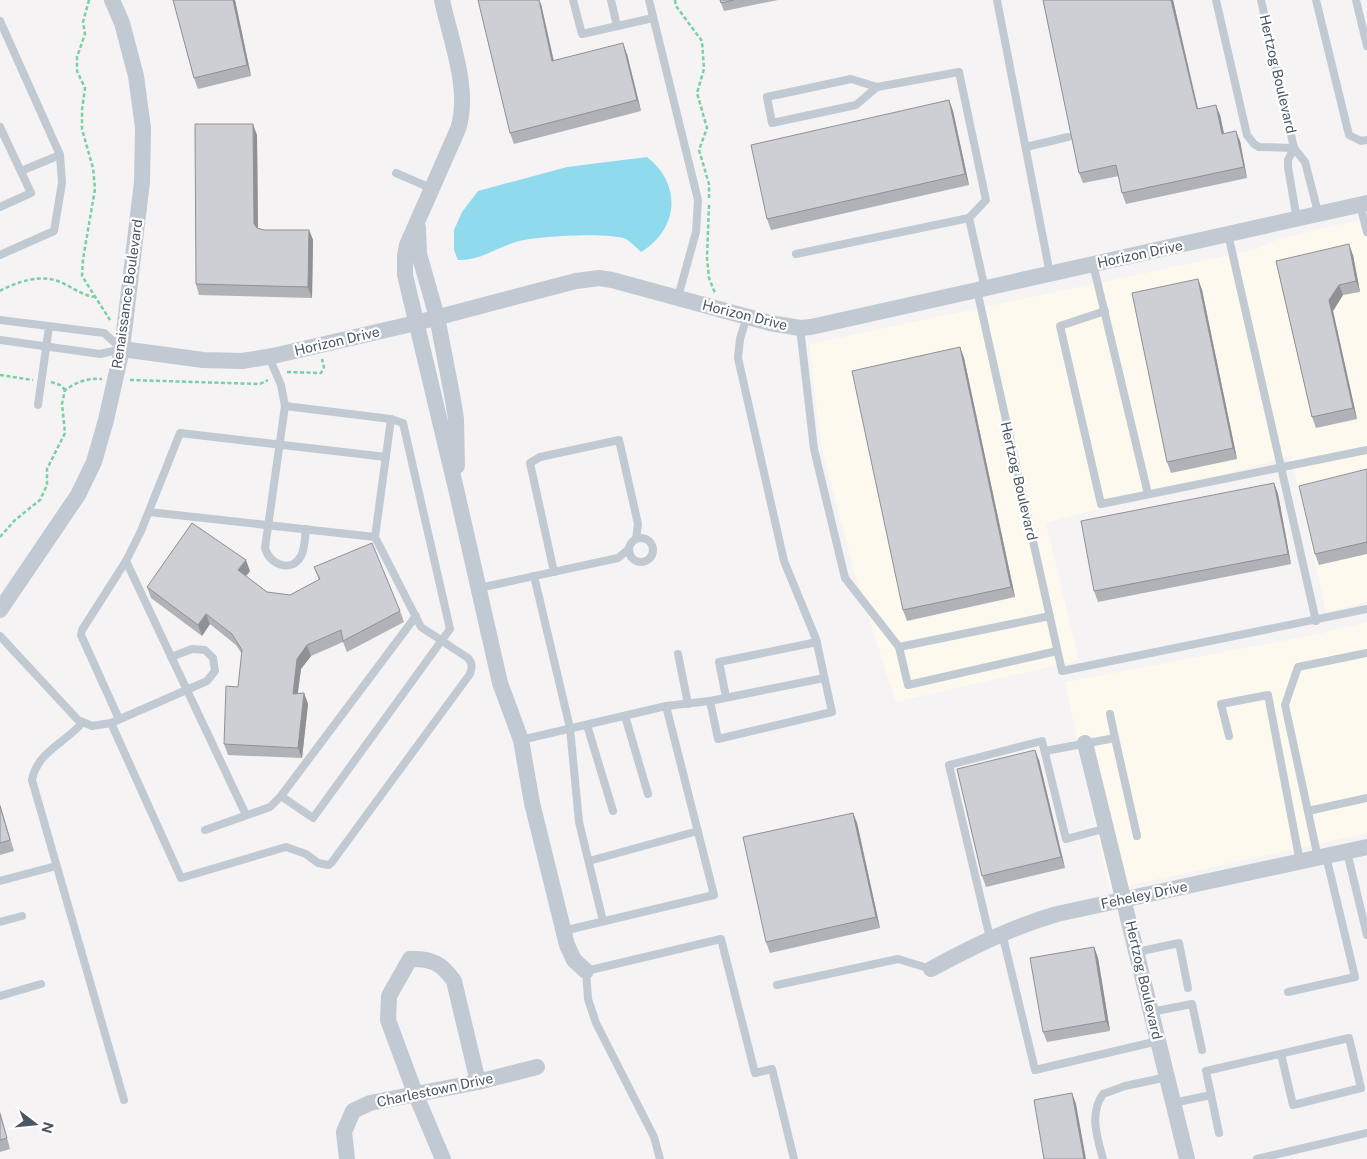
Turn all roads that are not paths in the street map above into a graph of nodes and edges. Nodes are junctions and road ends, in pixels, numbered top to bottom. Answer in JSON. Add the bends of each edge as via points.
{"nodes":[{"id":1,"x":112,"y":0,"type":"edge"},
{"id":2,"x":442,"y":0,"type":"edge"},
{"id":3,"x":573,"y":0,"type":"edge"},
{"id":4,"x":610,"y":0,"type":"edge"},
{"id":5,"x":649,"y":0,"type":"edge"},
{"id":6,"x":998,"y":0,"type":"edge"},
{"id":7,"x":1216,"y":0,"type":"edge"},
{"id":8,"x":1261,"y":0,"type":"edge"},
{"id":9,"x":1316,"y":0,"type":"edge"},
{"id":10,"x":1356,"y":0,"type":"edge"},
{"id":11,"x":653,"y":18,"type":"junction"},
{"id":12,"x":0,"y":21,"type":"edge"},
{"id":13,"x":617,"y":26,"type":"junction"},
{"id":14,"x":1367,"y":46,"type":"edge"},
{"id":15,"x":877,"y":87,"type":"junction"},
{"id":16,"x":0,"y":127,"type":"edge"},
{"id":17,"x":1068,"y":137,"type":"edge"},
{"id":18,"x":1367,"y":140,"type":"edge"},
{"id":19,"x":1026,"y":147,"type":"junction"},
{"id":20,"x":1294,"y":148,"type":"junction"},
{"id":21,"x":60,"y":154,"type":"junction"},
{"id":22,"x":21,"y":171,"type":"junction"},
{"id":23,"x":396,"y":174,"type":"dead end"},
{"id":24,"x":433,"y":189,"type":"junction"},
{"id":25,"x":1364,"y":204,"type":"edge"},
{"id":26,"x":0,"y":208,"type":"edge"},
{"id":27,"x":1319,"y":216,"type":"junction"},
{"id":28,"x":970,"y":218,"type":"junction"},
{"id":29,"x":1298,"y":220,"type":"junction"},
{"id":30,"x":418,"y":223,"type":"junction"},
{"id":31,"x":1367,"y":232,"type":"edge"},
{"id":32,"x":1228,"y":234,"type":"junction"},
{"id":33,"x":796,"y":254,"type":"dead end"},
{"id":34,"x":0,"y":255,"type":"edge"},
{"id":35,"x":1094,"y":264,"type":"junction"},
{"id":36,"x":1050,"y":274,"type":"junction"},
{"id":37,"x":981,"y":290,"type":"junction"},
{"id":38,"x":678,"y":297,"type":"junction"},
{"id":39,"x":1105,"y":311,"type":"junction"},
{"id":40,"x":747,"y":316,"type":"junction"},
{"id":41,"x":437,"y":317,"type":"junction"},
{"id":42,"x":0,"y":320,"type":"edge"},
{"id":43,"x":416,"y":323,"type":"junction"},
{"id":44,"x":49,"y":327,"type":"junction"},
{"id":45,"x":800,"y":328,"type":"junction"},
{"id":46,"x":0,"y":340,"type":"edge"},
{"id":47,"x":47,"y":347,"type":"junction"},
{"id":48,"x":122,"y":349,"type":"junction"},
{"id":49,"x":269,"y":357,"type":"junction"},
{"id":50,"x":38,"y":405,"type":"dead end"},
{"id":51,"x":285,"y":406,"type":"junction"},
{"id":52,"x":391,"y":419,"type":"junction"},
{"id":53,"x":279,"y":444,"type":"junction"},
{"id":54,"x":1367,"y":450,"type":"edge"},
{"id":55,"x":386,"y":457,"type":"junction"},
{"id":56,"x":1281,"y":467,"type":"junction"},
{"id":57,"x":457,"y":492,"type":"junction"},
{"id":58,"x":1148,"y":494,"type":"junction"},
{"id":59,"x":149,"y":512,"type":"junction"},
{"id":60,"x":268,"y":525,"type":"junction"},
{"id":61,"x":306,"y":529,"type":"junction"},
{"id":62,"x":375,"y":537,"type":"junction"},
{"id":63,"x":636,"y":539,"type":"junction"},
{"id":64,"x":629,"y":549,"type":"junction"},
{"id":65,"x":126,"y":561,"type":"junction"},
{"id":66,"x":28,"y":571,"type":"junction"},
{"id":67,"x":554,"y":572,"type":"junction"},
{"id":68,"x":534,"y":576,"type":"junction"},
{"id":69,"x":479,"y":588,"type":"junction"},
{"id":70,"x":0,"y":594,"type":"edge"},
{"id":71,"x":1367,"y":609,"type":"edge"},
{"id":72,"x":0,"y":610,"type":"edge"},
{"id":73,"x":416,"y":616,"type":"junction"},
{"id":74,"x":1050,"y":616,"type":"junction"},
{"id":75,"x":1316,"y":621,"type":"junction"},
{"id":76,"x":0,"y":636,"type":"edge"},
{"id":77,"x":442,"y":640,"type":"junction"},
{"id":78,"x":817,"y":642,"type":"junction"},
{"id":79,"x":899,"y":647,"type":"junction"},
{"id":80,"x":1057,"y":650,"type":"junction"},
{"id":81,"x":1367,"y":653,"type":"edge"},
{"id":82,"x":678,"y":654,"type":"dead end"},
{"id":83,"x":171,"y":658,"type":"junction"},
{"id":84,"x":824,"y":678,"type":"junction"},
{"id":85,"x":187,"y":690,"type":"junction"},
{"id":86,"x":726,"y":698,"type":"junction"},
{"id":87,"x":710,"y":701,"type":"junction"},
{"id":88,"x":688,"y":704,"type":"junction"},
{"id":89,"x":666,"y":706,"type":"junction"},
{"id":90,"x":1110,"y":714,"type":"dead end"},
{"id":91,"x":625,"y":716,"type":"junction"},
{"id":92,"x":119,"y":719,"type":"junction"},
{"id":93,"x":82,"y":723,"type":"junction"},
{"id":94,"x":111,"y":723,"type":"junction"},
{"id":95,"x":587,"y":725,"type":"junction"},
{"id":96,"x":570,"y":728,"type":"junction"},
{"id":97,"x":1229,"y":736,"type":"dead end"},
{"id":98,"x":1115,"y":738,"type":"junction"},
{"id":99,"x":522,"y":740,"type":"junction"},
{"id":100,"x":1085,"y":743,"type":"junction"},
{"id":101,"x":1045,"y":751,"type":"junction"},
{"id":102,"x":648,"y":794,"type":"dead end"},
{"id":103,"x":281,"y":796,"type":"junction"},
{"id":104,"x":1367,"y":798,"type":"edge"},
{"id":105,"x":613,"y":810,"type":"dead end"},
{"id":106,"x":1308,"y":811,"type":"junction"},
{"id":107,"x":246,"y":815,"type":"junction"},
{"id":108,"x":1106,"y":828,"type":"junction"},
{"id":109,"x":205,"y":830,"type":"dead end"},
{"id":110,"x":698,"y":831,"type":"junction"},
{"id":111,"x":1137,"y":836,"type":"dead end"},
{"id":112,"x":1367,"y":847,"type":"edge"},
{"id":113,"x":1347,"y":852,"type":"junction"},
{"id":114,"x":1322,"y":857,"type":"junction"},
{"id":115,"x":589,"y":861,"type":"junction"},
{"id":116,"x":1300,"y":862,"type":"junction"},
{"id":117,"x":56,"y":866,"type":"junction"},
{"id":118,"x":0,"y":881,"type":"edge"},
{"id":119,"x":1367,"y":893,"type":"edge"},
{"id":120,"x":1357,"y":895,"type":"junction"},
{"id":121,"x":1125,"y":900,"type":"junction"},
{"id":122,"x":22,"y":916,"type":"dead end"},
{"id":123,"x":603,"y":921,"type":"junction"},
{"id":124,"x":0,"y":922,"type":"edge"},
{"id":125,"x":563,"y":931,"type":"junction"},
{"id":126,"x":1367,"y":935,"type":"edge"},
{"id":127,"x":996,"y":936,"type":"junction"},
{"id":128,"x":1137,"y":952,"type":"junction"},
{"id":129,"x":930,"y":969,"type":"joint"},
{"id":130,"x":586,"y":971,"type":"junction"},
{"id":131,"x":42,"y":984,"type":"dead end"},
{"id":132,"x":777,"y":985,"type":"dead end"},
{"id":133,"x":1188,"y":988,"type":"dead end"},
{"id":134,"x":1288,"y":992,"type":"dead end"},
{"id":135,"x":0,"y":996,"type":"edge"},
{"id":136,"x":1152,"y":1012,"type":"junction"},
{"id":137,"x":1158,"y":1041,"type":"junction"},
{"id":138,"x":1202,"y":1050,"type":"dead end"},
{"id":139,"x":1281,"y":1054,"type":"junction"},
{"id":140,"x":537,"y":1067,"type":"dead end"},
{"id":141,"x":1167,"y":1077,"type":"junction"},
{"id":142,"x":478,"y":1082,"type":"junction"},
{"id":143,"x":414,"y":1093,"type":"junction"},
{"id":144,"x":1211,"y":1095,"type":"junction"},
{"id":145,"x":124,"y":1100,"type":"dead end"},
{"id":146,"x":1173,"y":1103,"type":"junction"},
{"id":147,"x":1219,"y":1133,"type":"dead end"},
{"id":148,"x":1367,"y":1133,"type":"edge"},
{"id":149,"x":347,"y":1159,"type":"edge"},
{"id":150,"x":443,"y":1159,"type":"edge"},
{"id":151,"x":660,"y":1159,"type":"edge"},
{"id":152,"x":794,"y":1159,"type":"edge"},
{"id":153,"x":1103,"y":1159,"type":"edge"},
{"id":154,"x":1187,"y":1159,"type":"edge"},
{"id":155,"x":1257,"y":1159,"type":"edge"}],
"edges":[{"from":1,"to":48,"type":"street","name":"Renaissance Boulevard","via":[[122,23],[136,76],[143,144],[142,182]]},
{"from":2,"to":24,"type":"street","via":[[464,105],[458,129]]},
{"from":3,"to":13,"type":"lane","via":[[582,34]]},
{"from":4,"to":13,"type":"lane"},
{"from":5,"to":11,"type":"lane"},
{"from":6,"to":19,"type":"lane"},
{"from":7,"to":20,"type":"lane","via":[[1247,135],[1259,147]]},
{"from":8,"to":20,"type":"lane","name":"Hertzog Boulevard"},
{"from":9,"to":18,"type":"lane","via":[[1349,135],[1361,141]]},
{"from":10,"to":14,"type":"lane"},
{"from":11,"to":13,"type":"lane"},
{"from":11,"to":38,"type":"lane","via":[[698,200],[696,232]]},
{"from":12,"to":21,"type":"lane"},
{"from":15,"to":15,"type":"lane","via":[[851,79],[767,97],[772,123],[856,105]]},
{"from":15,"to":28,"type":"lane","via":[[959,72],[986,200]]},
{"from":16,"to":22,"type":"lane"},
{"from":17,"to":19,"type":"lane"},
{"from":19,"to":36,"type":"lane"},
{"from":20,"to":27,"type":"lane","name":"Hertzog Boulevard","via":[[1305,162]]},
{"from":20,"to":29,"type":"lane","name":"Hertzog Boulevard","via":[[1288,167]]},
{"from":21,"to":22,"type":"lane"},
{"from":21,"to":34,"type":"lane","via":[[62,183],[54,231]]},
{"from":22,"to":26,"type":"lane","via":[[31,192]]},
{"from":23,"to":24,"type":"lane"},
{"from":24,"to":30,"type":"street"},
{"from":25,"to":27,"type":"street","name":"Horizon Drive"},
{"from":25,"to":31,"type":"lane"},
{"from":27,"to":29,"type":"street","name":"Horizon Drive"},
{"from":28,"to":33,"type":"lane"},
{"from":28,"to":37,"type":"lane","name":"Hertzog Boulevard"},
{"from":29,"to":32,"type":"street","name":"Horizon Drive"},
{"from":30,"to":41,"type":"street","via":[[419,254]]},
{"from":30,"to":43,"type":"street","via":[[408,245],[404,269]]},
{"from":32,"to":35,"type":"street","name":"Horizon Drive"},
{"from":32,"to":56,"type":"lane"},
{"from":35,"to":36,"type":"street","name":"Horizon Drive"},
{"from":35,"to":39,"type":"lane"},
{"from":36,"to":37,"type":"street","name":"Horizon Drive"},
{"from":37,"to":45,"type":"street","name":"Horizon Drive"},
{"from":37,"to":74,"type":"lane","name":"Hertzog Boulevard"},
{"from":38,"to":40,"type":"street","name":"Horizon Drive"},
{"from":38,"to":41,"type":"street","name":"Horizon Drive","via":[[612,280],[586,279]]},
{"from":39,"to":58,"type":"lane"},
{"from":39,"to":58,"type":"lane","via":[[1060,326],[1100,504]]},
{"from":40,"to":45,"type":"street","name":"Horizon Drive"},
{"from":40,"to":78,"type":"lane","via":[[738,345],[738,358],[786,570]]},
{"from":41,"to":43,"type":"street","name":"Horizon Drive"},
{"from":41,"to":57,"type":"street","via":[[456,419]]},
{"from":42,"to":44,"type":"lane"},
{"from":43,"to":49,"type":"street","name":"Horizon Drive"},
{"from":43,"to":57,"type":"street"},
{"from":44,"to":47,"type":"lane"},
{"from":44,"to":48,"type":"lane","via":[[104,333]]},
{"from":45,"to":79,"type":"lane","via":[[814,449],[845,578]]},
{"from":46,"to":47,"type":"lane"},
{"from":47,"to":48,"type":"lane","via":[[100,354]]},
{"from":47,"to":50,"type":"lane"},
{"from":48,"to":49,"type":"street","name":"Horizon Drive","via":[[203,360],[242,361]]},
{"from":48,"to":66,"type":"street","name":"Renaissance Boulevard","via":[[94,462],[78,495]]},
{"from":49,"to":51,"type":"lane"},
{"from":51,"to":52,"type":"lane"},
{"from":51,"to":53,"type":"lane"},
{"from":52,"to":55,"type":"lane"},
{"from":52,"to":77,"type":"lane","via":[[403,423],[450,629]]},
{"from":53,"to":55,"type":"lane"},
{"from":53,"to":59,"type":"lane","via":[[180,433]]},
{"from":53,"to":60,"type":"lane"},
{"from":54,"to":56,"type":"lane"},
{"from":55,"to":62,"type":"lane"},
{"from":56,"to":58,"type":"lane"},
{"from":56,"to":75,"type":"lane"},
{"from":57,"to":69,"type":"street"},
{"from":59,"to":60,"type":"lane"},
{"from":59,"to":65,"type":"lane"},
{"from":60,"to":61,"type":"lane"},
{"from":60,"to":61,"type":"lane","via":[[266,553],[281,566],[299,560]]},
{"from":61,"to":62,"type":"lane"},
{"from":62,"to":73,"type":"lane"},
{"from":63,"to":64,"type":"lane"},
{"from":63,"to":64,"type":"lane","via":[[650,542],[653,550],[650,558],[638,562],[631,557]]},
{"from":63,"to":67,"type":"lane","via":[[638,524],[619,440],[540,457],[530,463]]},
{"from":64,"to":67,"type":"lane","via":[[618,558]]},
{"from":65,"to":83,"type":"lane"},
{"from":65,"to":92,"type":"lane","via":[[84,625],[81,636]]},
{"from":66,"to":70,"type":"street","name":"Renaissance Boulevard"},
{"from":66,"to":72,"type":"street","name":"Renaissance Boulevard"},
{"from":67,"to":68,"type":"lane"},
{"from":68,"to":69,"type":"lane"},
{"from":68,"to":96,"type":"lane"},
{"from":69,"to":99,"type":"street","via":[[500,683]]},
{"from":71,"to":75,"type":"lane"},
{"from":73,"to":77,"type":"lane","via":[[421,627]]},
{"from":73,"to":103,"type":"lane"},
{"from":74,"to":79,"type":"lane"},
{"from":74,"to":80,"type":"lane","name":"Hertzog Boulevard"},
{"from":75,"to":80,"type":"lane","name":"Hertzog Boulevard","via":[[1062,672]]},
{"from":76,"to":93,"type":"lane"},
{"from":77,"to":94,"type":"lane","via":[[468,658],[472,663],[470,674],[329,865],[286,847],[181,878]]},
{"from":77,"to":103,"type":"lane","via":[[312,818]]},
{"from":78,"to":84,"type":"lane"},
{"from":78,"to":86,"type":"lane","via":[[718,662]]},
{"from":79,"to":80,"type":"lane","via":[[908,685]]},
{"from":81,"to":106,"type":"lane","via":[[1298,668],[1286,705]]},
{"from":82,"to":88,"type":"lane"},
{"from":83,"to":85,"type":"lane"},
{"from":83,"to":85,"type":"lane","via":[[199,648],[214,658],[212,676]]},
{"from":84,"to":86,"type":"lane"},
{"from":84,"to":87,"type":"lane","via":[[832,712],[718,739]]},
{"from":85,"to":92,"type":"lane"},
{"from":85,"to":107,"type":"lane"},
{"from":86,"to":87,"type":"lane"},
{"from":87,"to":88,"type":"lane"},
{"from":88,"to":89,"type":"lane"},
{"from":89,"to":91,"type":"lane"},
{"from":89,"to":110,"type":"lane"},
{"from":90,"to":98,"type":"lane"},
{"from":91,"to":95,"type":"lane"},
{"from":91,"to":102,"type":"lane"},
{"from":92,"to":94,"type":"lane"},
{"from":93,"to":94,"type":"lane","via":[[92,726]]},
{"from":93,"to":117,"type":"lane","via":[[42,757],[34,772],[34,794]]},
{"from":95,"to":96,"type":"lane"},
{"from":95,"to":105,"type":"lane"},
{"from":96,"to":99,"type":"lane"},
{"from":96,"to":115,"type":"lane","via":[[579,822]]},
{"from":97,"to":116,"type":"lane","via":[[1221,704],[1268,695]]},
{"from":98,"to":100,"type":"lane"},
{"from":98,"to":111,"type":"lane"},
{"from":99,"to":125,"type":"street","via":[[532,803]]},
{"from":100,"to":101,"type":"lane"},
{"from":100,"to":108,"type":"street","name":"Hertzog Boulevard"},
{"from":101,"to":108,"type":"lane","via":[[1066,839]]},
{"from":101,"to":127,"type":"lane","via":[[1042,741],[949,765]]},
{"from":103,"to":107,"type":"lane","via":[[270,806]]},
{"from":104,"to":106,"type":"lane"},
{"from":106,"to":114,"type":"lane"},
{"from":107,"to":109,"type":"lane"},
{"from":108,"to":121,"type":"street","name":"Hertzog Boulevard"},
{"from":110,"to":115,"type":"lane"},
{"from":110,"to":123,"type":"lane","via":[[714,895]]},
{"from":112,"to":113,"type":"street","name":"Feheley Drive"},
{"from":113,"to":114,"type":"street","name":"Feheley Drive"},
{"from":113,"to":120,"type":"lane"},
{"from":114,"to":116,"type":"street","name":"Feheley Drive"},
{"from":114,"to":134,"type":"lane","via":[[1356,978]]},
{"from":115,"to":123,"type":"lane"},
{"from":116,"to":121,"type":"street","name":"Feheley Drive"},
{"from":117,"to":118,"type":"lane"},
{"from":117,"to":145,"type":"lane"},
{"from":119,"to":120,"type":"lane"},
{"from":120,"to":126,"type":"lane"},
{"from":121,"to":127,"type":"street","name":"Feheley Drive","via":[[1056,914]]},
{"from":121,"to":128,"type":"street","name":"Hertzog Boulevard"},
{"from":122,"to":124,"type":"lane"},
{"from":123,"to":125,"type":"lane"},
{"from":125,"to":130,"type":"street","via":[[570,953]]},
{"from":127,"to":129,"type":"street","name":"Feheley Drive"},
{"from":127,"to":137,"type":"lane","via":[[1035,1070]]},
{"from":128,"to":133,"type":"lane","via":[[1178,943]]},
{"from":128,"to":136,"type":"street","name":"Hertzog Boulevard"},
{"from":129,"to":132,"type":"lane","via":[[898,959]]},
{"from":130,"to":151,"type":"lane","via":[[588,998],[596,1023],[654,1137]]},
{"from":130,"to":152,"type":"lane","via":[[721,939],[756,1073],[772,1069]]},
{"from":131,"to":135,"type":"lane"},
{"from":136,"to":137,"type":"street","name":"Hertzog Boulevard"},
{"from":136,"to":138,"type":"lane","via":[[1192,1004]]},
{"from":137,"to":141,"type":"street","name":"Hertzog Boulevard"},
{"from":139,"to":139,"type":"lane","via":[[1349,1038],[1361,1088],[1293,1105]]},
{"from":139,"to":144,"type":"lane","via":[[1206,1071]]},
{"from":140,"to":142,"type":"street","name":"Charlestown Drive"},
{"from":141,"to":146,"type":"street","name":"Hertzog Boulevard"},
{"from":141,"to":153,"type":"lane","via":[[1103,1094],[1094,1126]]},
{"from":142,"to":143,"type":"street","name":"Charlestown Drive"},
{"from":142,"to":143,"type":"street","via":[[454,981],[444,967],[424,958],[410,959],[389,996],[388,1020]]},
{"from":143,"to":149,"type":"street","name":"Charlestown Drive","via":[[353,1110],[344,1132]]},
{"from":143,"to":150,"type":"street"},
{"from":144,"to":146,"type":"lane"},
{"from":144,"to":147,"type":"lane"},
{"from":146,"to":154,"type":"street","name":"Hertzog Boulevard"},
{"from":148,"to":155,"type":"lane"}]}
